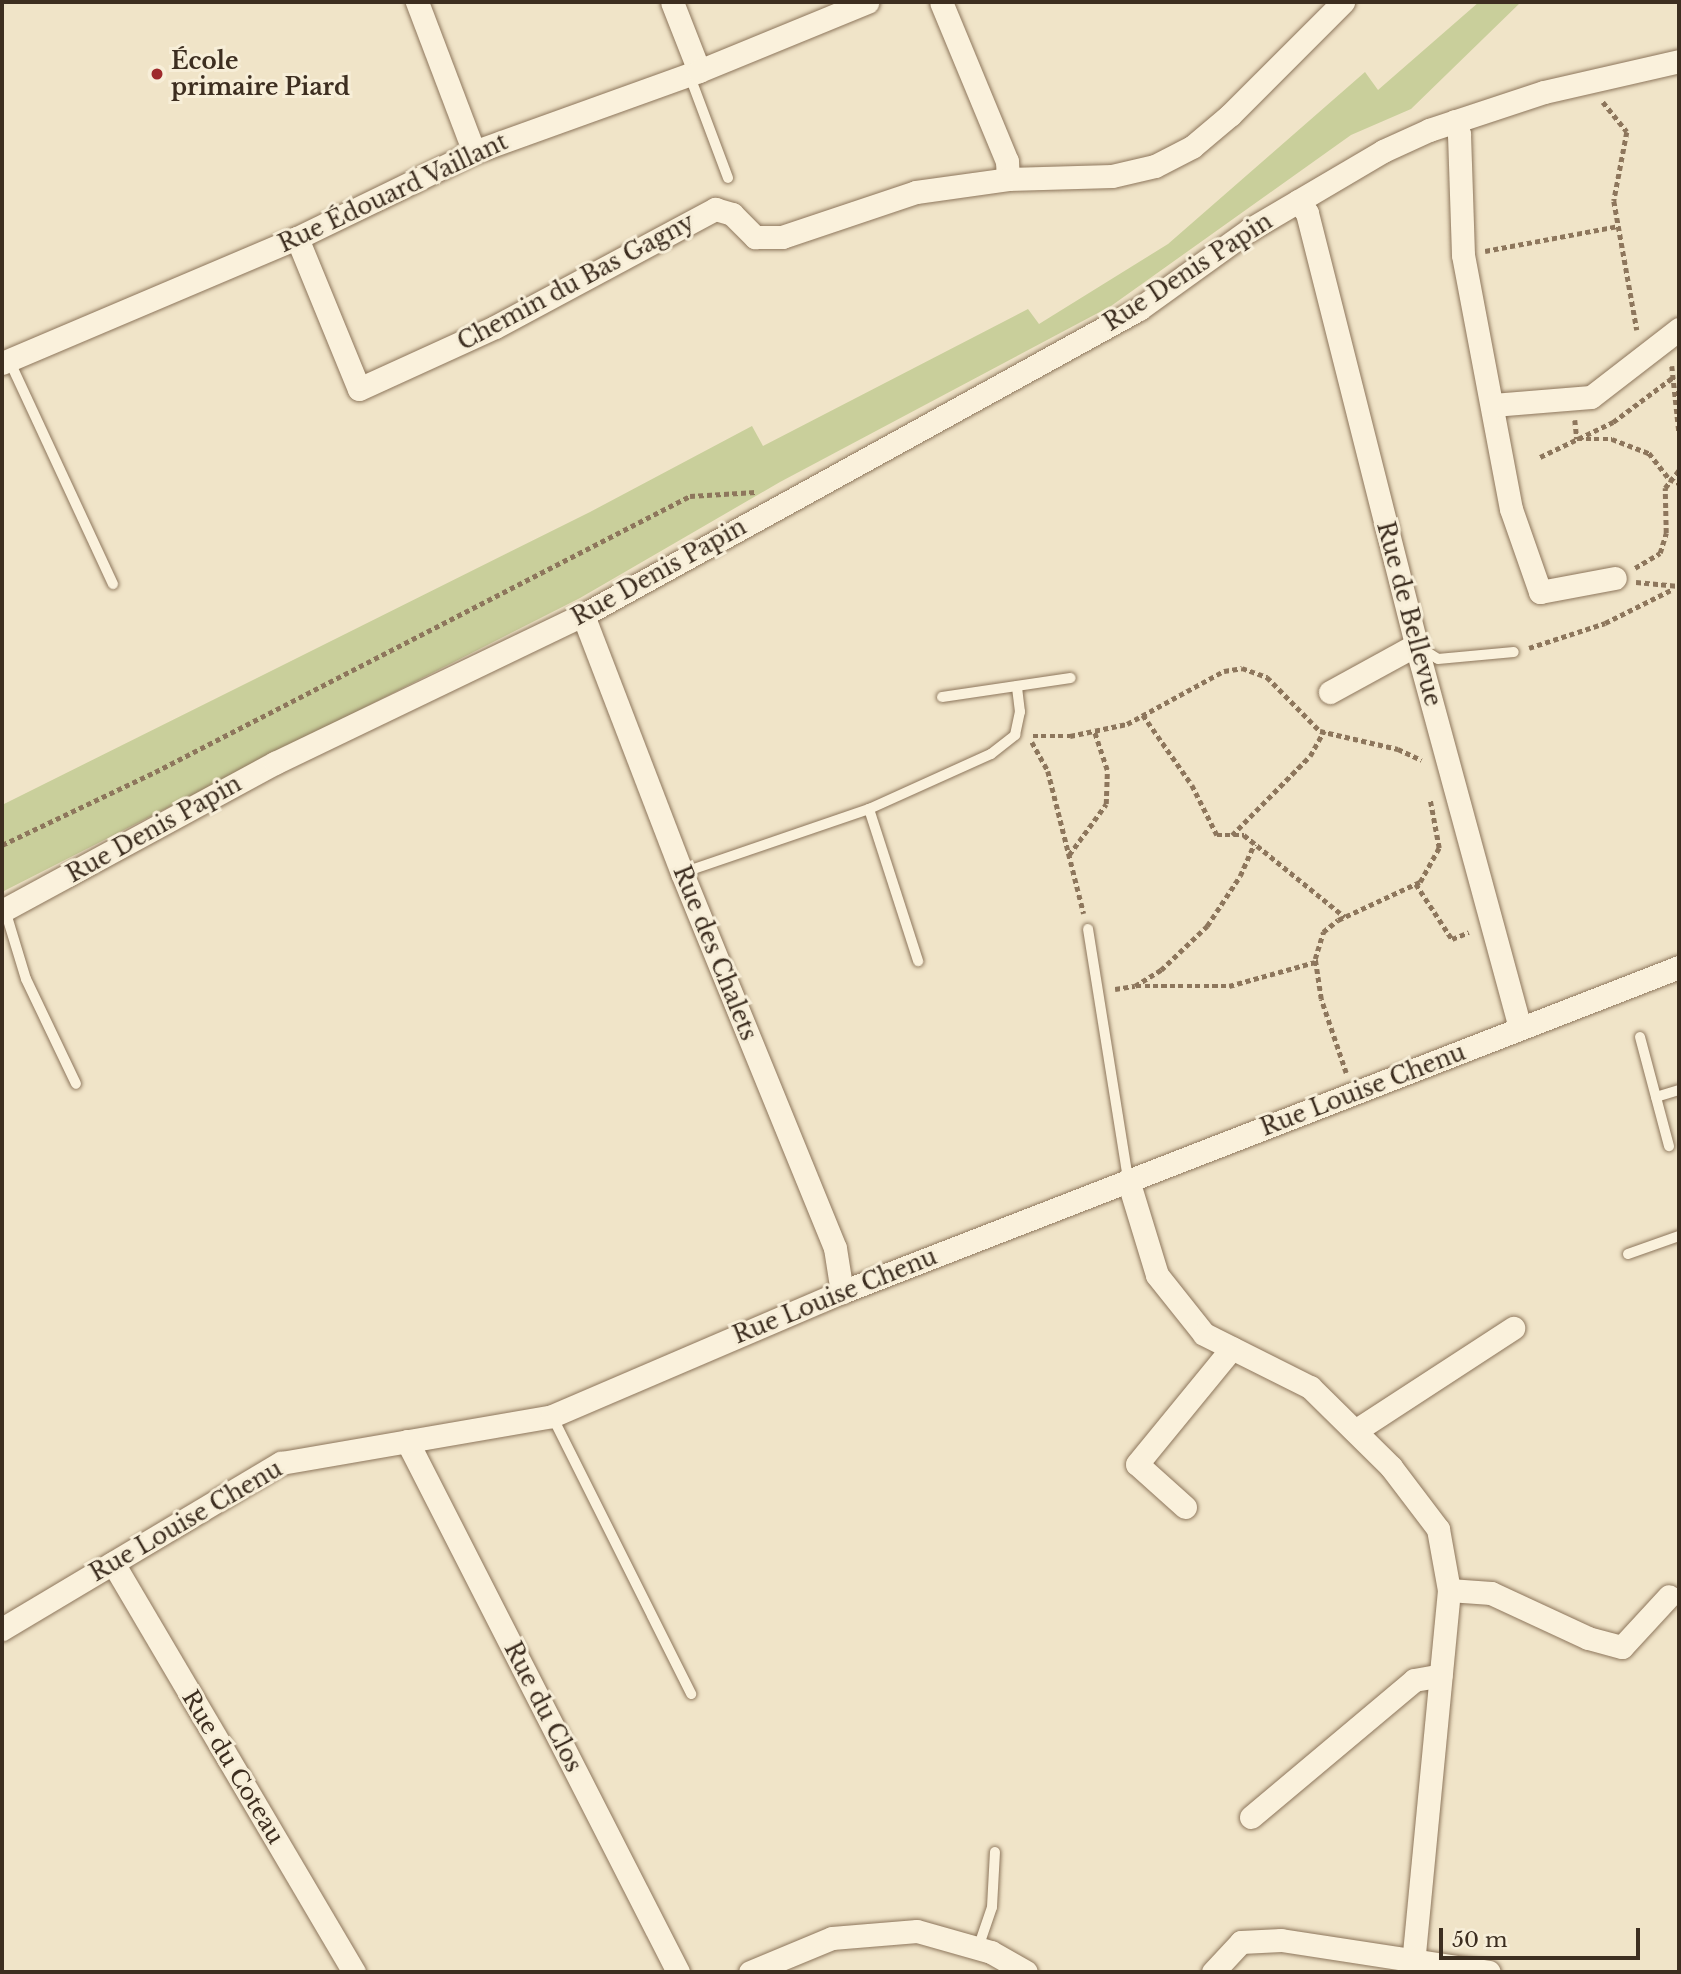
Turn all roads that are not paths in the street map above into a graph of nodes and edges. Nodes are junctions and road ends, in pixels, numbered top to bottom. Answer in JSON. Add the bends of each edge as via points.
{"nodes":[{"id":1,"x":417,"y":2,"type":"edge"},
{"id":2,"x":672,"y":2,"type":"edge"},
{"id":3,"x":867,"y":2,"type":"edge"},
{"id":4,"x":940,"y":2,"type":"edge"},
{"id":5,"x":1343,"y":2,"type":"edge"},
{"id":6,"x":1679,"y":61,"type":"edge"},
{"id":7,"x":694,"y":72,"type":"junction"},
{"id":8,"x":1455,"y":121,"type":"junction"},
{"id":9,"x":474,"y":152,"type":"junction"},
{"id":10,"x":727,"y":178,"type":"dead end"},
{"id":11,"x":1008,"y":179,"type":"junction"},
{"id":12,"x":1298,"y":201,"type":"junction"},
{"id":13,"x":297,"y":238,"type":"junction"},
{"id":14,"x":1675,"y":331,"type":"edge"},
{"id":15,"x":6,"y":362,"type":"edge"},
{"id":16,"x":1493,"y":405,"type":"junction"},
{"id":17,"x":1615,"y":578,"type":"road end"},
{"id":18,"x":113,"y":584,"type":"dead end"},
{"id":19,"x":583,"y":615,"type":"junction"},
{"id":20,"x":1416,"y":645,"type":"junction"},
{"id":21,"x":1514,"y":652,"type":"road end"},
{"id":22,"x":1071,"y":678,"type":"dead end"},
{"id":23,"x":1017,"y":686,"type":"junction"},
{"id":24,"x":1330,"y":692,"type":"dead end"},
{"id":25,"x":942,"y":697,"type":"dead end"},
{"id":26,"x":870,"y":809,"type":"junction"},
{"id":27,"x":682,"y":873,"type":"junction"},
{"id":28,"x":3,"y":910,"type":"edge"},
{"id":29,"x":1088,"y":929,"type":"road end"},
{"id":30,"x":918,"y":961,"type":"dead end"},
{"id":31,"x":1679,"y":967,"type":"edge"},
{"id":32,"x":1520,"y":1028,"type":"junction"},
{"id":33,"x":1640,"y":1037,"type":"dead end"},
{"id":34,"x":76,"y":1084,"type":"dead end"},
{"id":35,"x":1679,"y":1090,"type":"edge"},
{"id":36,"x":1656,"y":1097,"type":"junction"},
{"id":37,"x":1669,"y":1146,"type":"dead end"},
{"id":38,"x":1128,"y":1180,"type":"junction"},
{"id":39,"x":1679,"y":1236,"type":"edge"},
{"id":40,"x":1628,"y":1254,"type":"dead end"},
{"id":41,"x":842,"y":1292,"type":"junction"},
{"id":42,"x":1513,"y":1328,"type":"dead end"},
{"id":43,"x":1232,"y":1348,"type":"junction"},
{"id":44,"x":552,"y":1416,"type":"junction"},
{"id":45,"x":1355,"y":1431,"type":"junction"},
{"id":46,"x":407,"y":1441,"type":"junction"},
{"id":47,"x":1185,"y":1507,"type":"dead end"},
{"id":48,"x":113,"y":1563,"type":"junction"},
{"id":49,"x":1448,"y":1590,"type":"junction"},
{"id":50,"x":1669,"y":1596,"type":"dead end"},
{"id":51,"x":2,"y":1629,"type":"edge"},
{"id":52,"x":1441,"y":1675,"type":"junction"},
{"id":53,"x":691,"y":1694,"type":"dead end"},
{"id":54,"x":1251,"y":1817,"type":"dead end"},
{"id":55,"x":995,"y":1852,"type":"dead end"},
{"id":56,"x":978,"y":1948,"type":"junction"},
{"id":57,"x":1413,"y":1963,"type":"junction"},
{"id":58,"x":354,"y":1972,"type":"edge"},
{"id":59,"x":678,"y":1972,"type":"edge"},
{"id":60,"x":750,"y":1972,"type":"edge"},
{"id":61,"x":1025,"y":1972,"type":"edge"},
{"id":62,"x":1213,"y":1972,"type":"edge"},
{"id":63,"x":1489,"y":1972,"type":"edge"}],
"edges":[{"from":1,"to":9,"type":"street"},
{"from":2,"to":7,"type":"street"},
{"from":3,"to":7,"type":"street","name":"Rue Édouard Vaillant"},
{"from":4,"to":11,"type":"street","via":[[1007,161]]},
{"from":5,"to":11,"type":"street","name":"Chemin du Bas Gagny","via":[[1192,147],[1156,166],[1112,176]]},
{"from":6,"to":8,"type":"street","name":"Rue Denis Papin","via":[[1587,82]]},
{"from":7,"to":9,"type":"street","name":"Rue Édouard Vaillant"},
{"from":7,"to":10,"type":"lane"},
{"from":8,"to":12,"type":"street","name":"Rue Denis Papin","via":[[1383,151]]},
{"from":8,"to":16,"type":"street","via":[[1460,134],[1463,255]]},
{"from":9,"to":13,"type":"street","name":"Rue Édouard Vaillant"},
{"from":11,"to":13,"type":"street","name":"Chemin du Bas Gagny","via":[[916,191],[782,237],[755,237],[732,214],[715,209],[495,327],[359,389]]},
{"from":12,"to":19,"type":"street","name":"Rue Denis Papin","via":[[1249,230],[1139,309]]},
{"from":12,"to":20,"type":"street","name":"Rue de Bellevue","via":[[1307,214]]},
{"from":13,"to":15,"type":"street","name":"Rue Édouard Vaillant"},
{"from":14,"to":16,"type":"street","via":[[1591,397]]},
{"from":15,"to":18,"type":"lane"},
{"from":16,"to":17,"type":"street","via":[[1511,509],[1539,592]]},
{"from":19,"to":27,"type":"street","name":"Rue des Chalets"},
{"from":19,"to":28,"type":"street","name":"Rue Denis Papin","via":[[275,763]]},
{"from":20,"to":21,"type":"lane","via":[[1438,659]]},
{"from":20,"to":24,"type":"street"},
{"from":20,"to":32,"type":"street","name":"Rue de Bellevue"},
{"from":22,"to":23,"type":"lane"},
{"from":23,"to":25,"type":"lane"},
{"from":23,"to":26,"type":"lane","via":[[1020,712],[1015,735],[991,754]]},
{"from":26,"to":27,"type":"lane"},
{"from":26,"to":30,"type":"lane"},
{"from":27,"to":41,"type":"street","name":"Rue des Chalets","via":[[835,1248]]},
{"from":28,"to":34,"type":"lane","via":[[26,979]]},
{"from":29,"to":38,"type":"lane"},
{"from":31,"to":32,"type":"street","name":"Rue Louise Chenu"},
{"from":32,"to":38,"type":"street","name":"Rue Louise Chenu"},
{"from":33,"to":36,"type":"lane"},
{"from":35,"to":36,"type":"lane"},
{"from":36,"to":37,"type":"lane"},
{"from":38,"to":41,"type":"street","name":"Rue Louise Chenu"},
{"from":38,"to":43,"type":"street","via":[[1157,1275],[1204,1334]]},
{"from":39,"to":40,"type":"lane"},
{"from":41,"to":44,"type":"street","name":"Rue Louise Chenu"},
{"from":42,"to":45,"type":"street"},
{"from":43,"to":45,"type":"street","via":[[1310,1387]]},
{"from":43,"to":47,"type":"street","via":[[1137,1464]]},
{"from":44,"to":46,"type":"street","name":"Rue Louise Chenu"},
{"from":44,"to":53,"type":"lane"},
{"from":45,"to":49,"type":"street","via":[[1391,1467],[1438,1529]]},
{"from":46,"to":48,"type":"street","name":"Rue Louise Chenu","via":[[281,1463]]},
{"from":46,"to":59,"type":"street","name":"Rue du Clos"},
{"from":48,"to":51,"type":"street","name":"Rue Louise Chenu"},
{"from":48,"to":58,"type":"street","name":"Rue du Coteau"},
{"from":49,"to":50,"type":"street","via":[[1491,1593],[1587,1637],[1622,1647]]},
{"from":49,"to":52,"type":"street"},
{"from":52,"to":54,"type":"street","via":[[1414,1680]]},
{"from":52,"to":57,"type":"street"},
{"from":55,"to":56,"type":"lane","via":[[992,1907]]},
{"from":56,"to":60,"type":"street","via":[[917,1931],[832,1938]]},
{"from":56,"to":61,"type":"street"},
{"from":57,"to":62,"type":"street","via":[[1281,1940],[1241,1942]]},
{"from":57,"to":63,"type":"street"}]}
